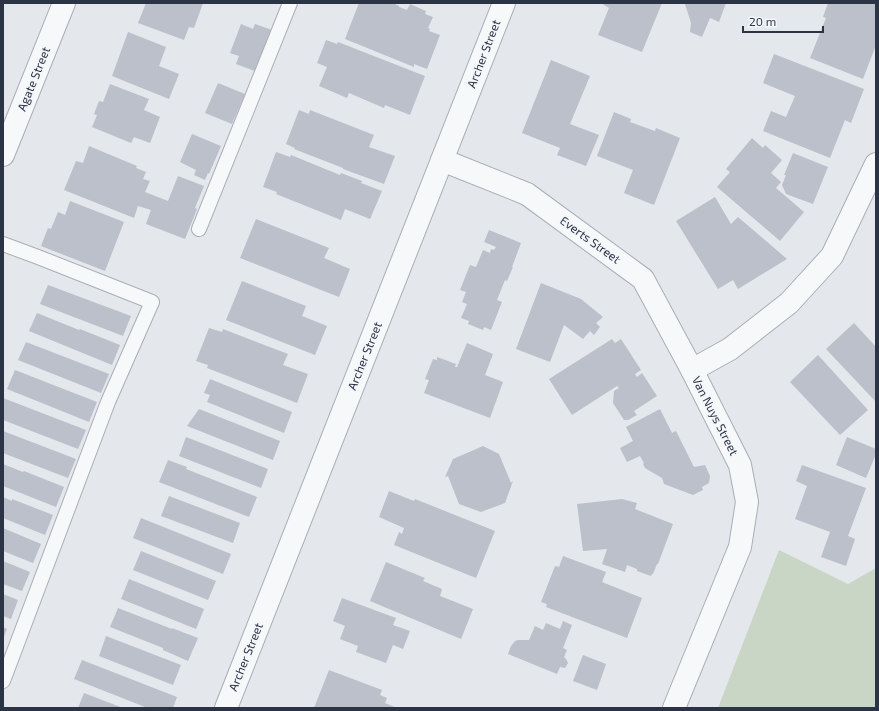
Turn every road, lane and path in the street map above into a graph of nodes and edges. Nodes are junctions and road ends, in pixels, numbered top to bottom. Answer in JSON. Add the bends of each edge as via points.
{"nodes":[{"id":1,"x":64,"y":3,"type":"edge"},
{"id":2,"x":290,"y":3,"type":"edge"},
{"id":3,"x":504,"y":3,"type":"edge"},
{"id":4,"x":3,"y":155,"type":"edge"},
{"id":5,"x":442,"y":160,"type":"junction"},
{"id":6,"x":876,"y":166,"type":"edge"},
{"id":7,"x":199,"y":229,"type":"dead end"},
{"id":8,"x":3,"y":244,"type":"edge"},
{"id":9,"x":692,"y":370,"type":"junction"},
{"id":10,"x":3,"y":681,"type":"edge"},
{"id":11,"x":226,"y":708,"type":"edge"},
{"id":12,"x":674,"y":708,"type":"edge"}],
"edges":[{"from":1,"to":4,"type":"street","name":"Agate Street"},
{"from":2,"to":7,"type":"lane"},
{"from":3,"to":5,"type":"street","name":"Archer Street"},
{"from":5,"to":9,"type":"street","name":"Everts Street","via":[[527,194],[644,278]]},
{"from":5,"to":11,"type":"street","name":"Archer Street"},
{"from":6,"to":9,"type":"street","name":"Van Nuys Street","via":[[832,256],[789,303],[730,349]]},
{"from":8,"to":10,"type":"lane","via":[[152,302],[108,402]]},
{"from":9,"to":12,"type":"street","name":"Van Nuys Street","via":[[740,466],[747,502],[740,547]]}]}
